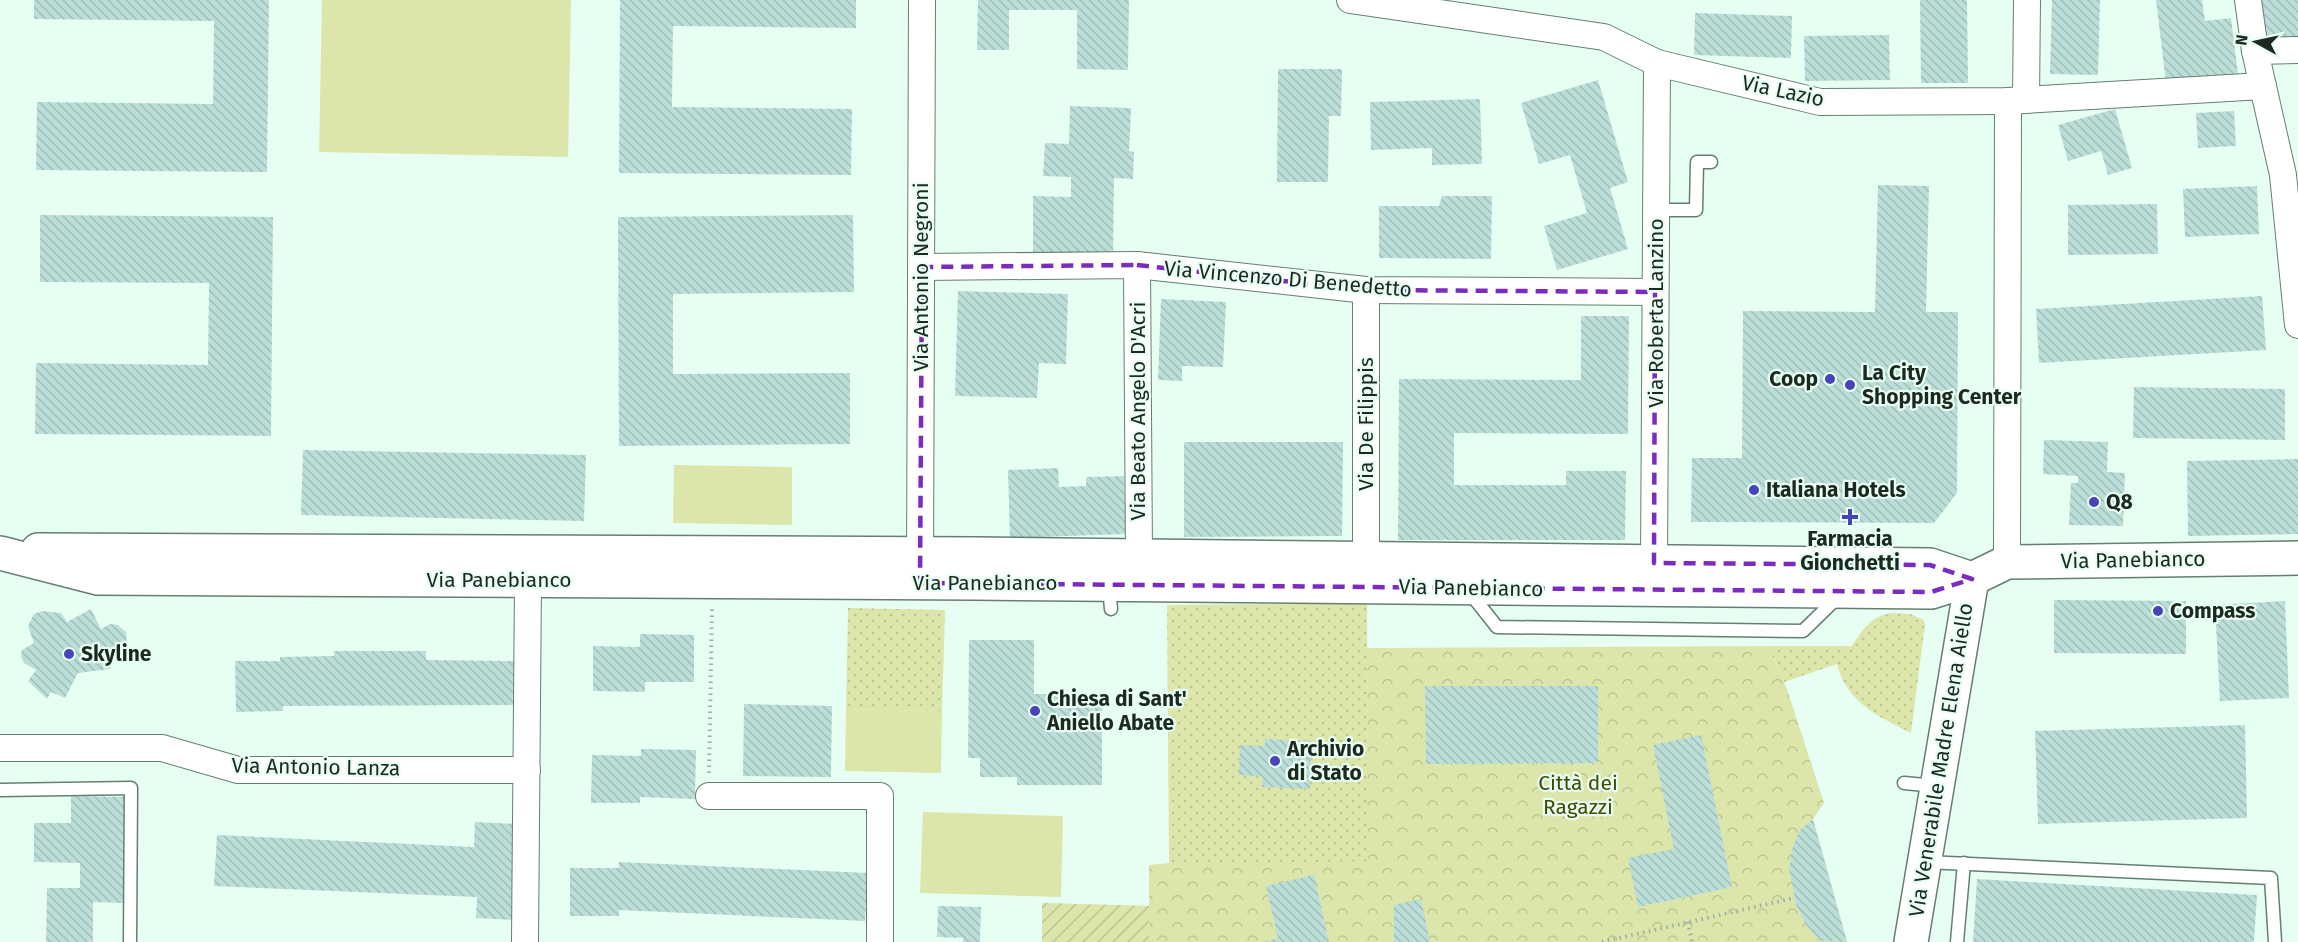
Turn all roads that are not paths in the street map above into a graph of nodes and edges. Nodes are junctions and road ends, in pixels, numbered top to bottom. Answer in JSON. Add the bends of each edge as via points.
{"nodes":[{"id":1,"x":922,"y":0,"type":"edge"},
{"id":2,"x":1350,"y":0,"type":"edge"},
{"id":3,"x":2027,"y":0,"type":"edge"},
{"id":4,"x":2248,"y":0,"type":"edge"},
{"id":5,"x":2298,"y":50,"type":"edge"},
{"id":6,"x":2255,"y":51,"type":"junction"},
{"id":7,"x":1657,"y":63,"type":"junction"},
{"id":8,"x":2263,"y":86,"type":"junction"},
{"id":9,"x":2017,"y":101,"type":"junction"},
{"id":10,"x":1711,"y":162,"type":"dead end"},
{"id":11,"x":2290,"y":174,"type":"edge"},
{"id":12,"x":1656,"y":210,"type":"junction"},
{"id":13,"x":1137,"y":265,"type":"junction"},
{"id":14,"x":921,"y":267,"type":"junction"},
{"id":15,"x":1366,"y":290,"type":"junction"},
{"id":16,"x":1655,"y":292,"type":"junction"},
{"id":17,"x":2298,"y":325,"type":"edge"},
{"id":18,"x":0,"y":551,"type":"edge"},
{"id":19,"x":1139,"y":556,"type":"junction"},
{"id":20,"x":1366,"y":558,"type":"junction"},
{"id":21,"x":2298,"y":558,"type":"edge"},
{"id":22,"x":2007,"y":562,"type":"junction"},
{"id":23,"x":1654,"y":563,"type":"junction"},
{"id":24,"x":920,"y":569,"type":"junction"},
{"id":25,"x":1972,"y":579,"type":"junction"},
{"id":26,"x":528,"y":580,"type":"junction"},
{"id":27,"x":0,"y":748,"type":"edge"},
{"id":28,"x":527,"y":770,"type":"junction"},
{"id":29,"x":1904,"y":783,"type":"dead end"},
{"id":30,"x":1936,"y":786,"type":"junction"},
{"id":31,"x":0,"y":790,"type":"edge"},
{"id":32,"x":709,"y":796,"type":"road end"},
{"id":33,"x":1923,"y":861,"type":"junction"},
{"id":34,"x":1964,"y":863,"type":"junction"},
{"id":35,"x":130,"y":942,"type":"edge"},
{"id":36,"x":525,"y":942,"type":"edge"},
{"id":37,"x":880,"y":942,"type":"edge"},
{"id":38,"x":1911,"y":942,"type":"edge"},
{"id":39,"x":1957,"y":942,"type":"edge"},
{"id":40,"x":2274,"y":942,"type":"edge"}],
"edges":[{"from":1,"to":14,"type":"street","name":"Via Antonio Negroni"},
{"from":2,"to":7,"type":"street","name":"Via Lazio","via":[[1604,37]]},
{"from":3,"to":9,"type":"street"},
{"from":4,"to":6,"type":"street"},
{"from":5,"to":6,"type":"street"},
{"from":6,"to":8,"type":"street"},
{"from":7,"to":9,"type":"street","name":"Via Lazio","via":[[1820,102]]},
{"from":7,"to":12,"type":"street","name":"Via Roberta Lanzino"},
{"from":8,"to":9,"type":"street","name":"Via Lazio"},
{"from":8,"to":11,"type":"street"},
{"from":9,"to":22,"type":"street","via":[[2001,151]]},
{"from":10,"to":12,"type":"lane","via":[[1697,162],[1696,210]]},
{"from":11,"to":17,"type":"street"},
{"from":12,"to":16,"type":"street","name":"Via Roberta Lanzino"},
{"from":13,"to":14,"type":"street","name":"Via Vincenzo Di Benedetto"},
{"from":13,"to":15,"type":"street","name":"Via Vincenzo Di Benedetto"},
{"from":13,"to":19,"type":"street","name":"Via Beato Angelo D'Acri"},
{"from":14,"to":24,"type":"street","name":"Via Antonio Negroni"},
{"from":15,"to":16,"type":"street","name":"Via Vincenzo Di Benedetto"},
{"from":15,"to":20,"type":"street","name":"Via De Filippis"},
{"from":16,"to":23,"type":"street","name":"Via Roberta Lanzino"},
{"from":18,"to":24,"type":"street","name":"Via Panebianco"},
{"from":18,"to":26,"type":"street","name":"Via Panebianco","via":[[98,578]]},
{"from":19,"to":20,"type":"street","name":"Via Panebianco"},
{"from":19,"to":24,"type":"street","name":"Via Panebianco"},
{"from":20,"to":23,"type":"street","name":"Via Panebianco"},
{"from":21,"to":22,"type":"street","name":"Via Panebianco"},
{"from":22,"to":25,"type":"street","name":"Via Panebianco"},
{"from":23,"to":25,"type":"street","name":"Via Panebianco","via":[[1930,565]]},
{"from":24,"to":25,"type":"street","name":"Via Panebianco","via":[[1110,596],[1466,588],[1931,592]]},
{"from":24,"to":26,"type":"street","name":"Via Panebianco","via":[[713,582]]},
{"from":25,"to":30,"type":"street","name":"Via Venerabile Madre Elena Aiello"},
{"from":26,"to":28,"type":"street"},
{"from":27,"to":28,"type":"street","name":"Via Antonio Lanza","via":[[162,748],[238,770]]},
{"from":28,"to":36,"type":"street"},
{"from":29,"to":30,"type":"lane"},
{"from":30,"to":33,"type":"street","name":"Via Venerabile Madre Elena Aiello"},
{"from":31,"to":35,"type":"lane","via":[[131,788]]},
{"from":32,"to":37,"type":"street","via":[[880,796]]},
{"from":33,"to":34,"type":"lane"},
{"from":33,"to":38,"type":"street","name":"Via Venerabile Madre Elena Aiello"},
{"from":34,"to":39,"type":"lane"},
{"from":34,"to":40,"type":"lane","via":[[2271,878]]}]}
